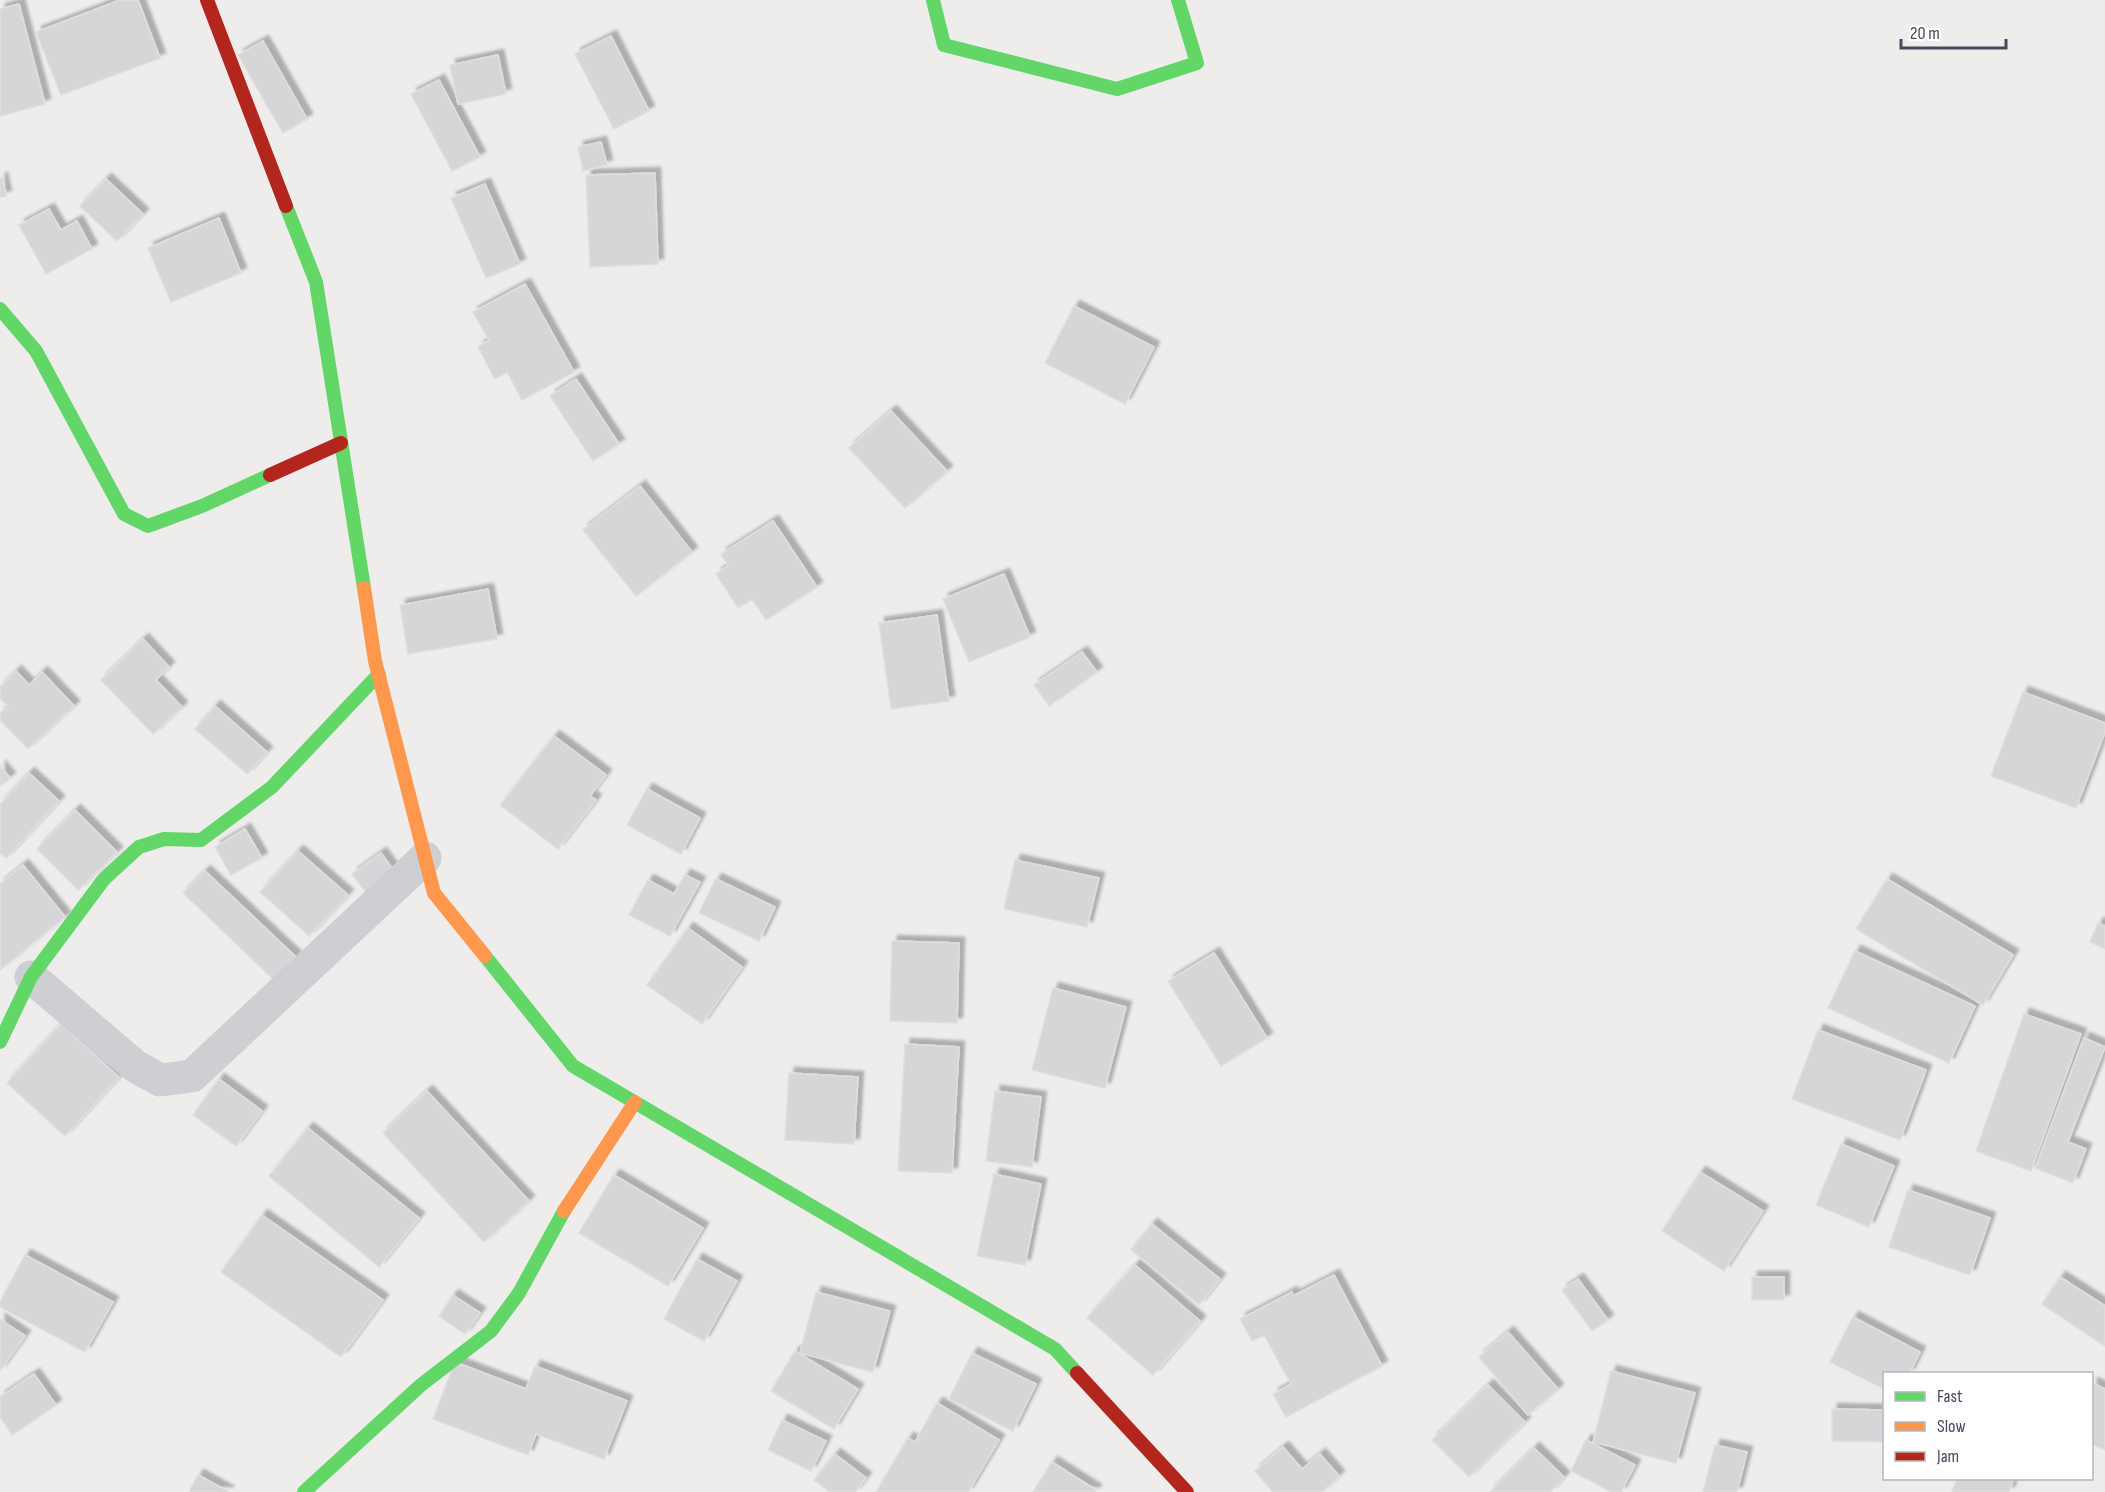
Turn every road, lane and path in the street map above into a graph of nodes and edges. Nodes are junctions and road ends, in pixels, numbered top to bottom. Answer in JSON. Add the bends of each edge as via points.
{"nodes":[{"id":1,"x":207,"y":0,"type":"edge"},
{"id":2,"x":933,"y":0,"type":"edge"},
{"id":3,"x":1178,"y":0,"type":"edge"},
{"id":4,"x":0,"y":309,"type":"edge"},
{"id":5,"x":341,"y":443,"type":"junction"},
{"id":6,"x":379,"y":674,"type":"junction"},
{"id":7,"x":424,"y":858,"type":"junction"},
{"id":8,"x":31,"y":977,"type":"junction"},
{"id":9,"x":0,"y":1042,"type":"edge"},
{"id":10,"x":635,"y":1102,"type":"junction"},
{"id":11,"x":304,"y":1492,"type":"edge"},
{"id":12,"x":1187,"y":1492,"type":"edge"}],
"edges":[{"from":1,"to":5,"type":"street","via":[[316,282]]},
{"from":2,"to":3,"type":"street","via":[[944,45],[1117,89],[1197,63]]},
{"from":4,"to":5,"type":"street","via":[[36,351],[124,514],[148,526]]},
{"from":5,"to":6,"type":"street"},
{"from":6,"to":7,"type":"street"},
{"from":6,"to":8,"type":"street","via":[[272,787],[201,840],[164,839],[139,847],[104,879]]},
{"from":7,"to":8,"type":"street","via":[[192,1076],[160,1080],[135,1066]]},
{"from":7,"to":10,"type":"street","via":[[434,893],[573,1066]]},
{"from":8,"to":9,"type":"street"},
{"from":10,"to":11,"type":"street","via":[[557,1222],[519,1293],[491,1331],[421,1385]]},
{"from":10,"to":12,"type":"street","via":[[1055,1349]]}]}
